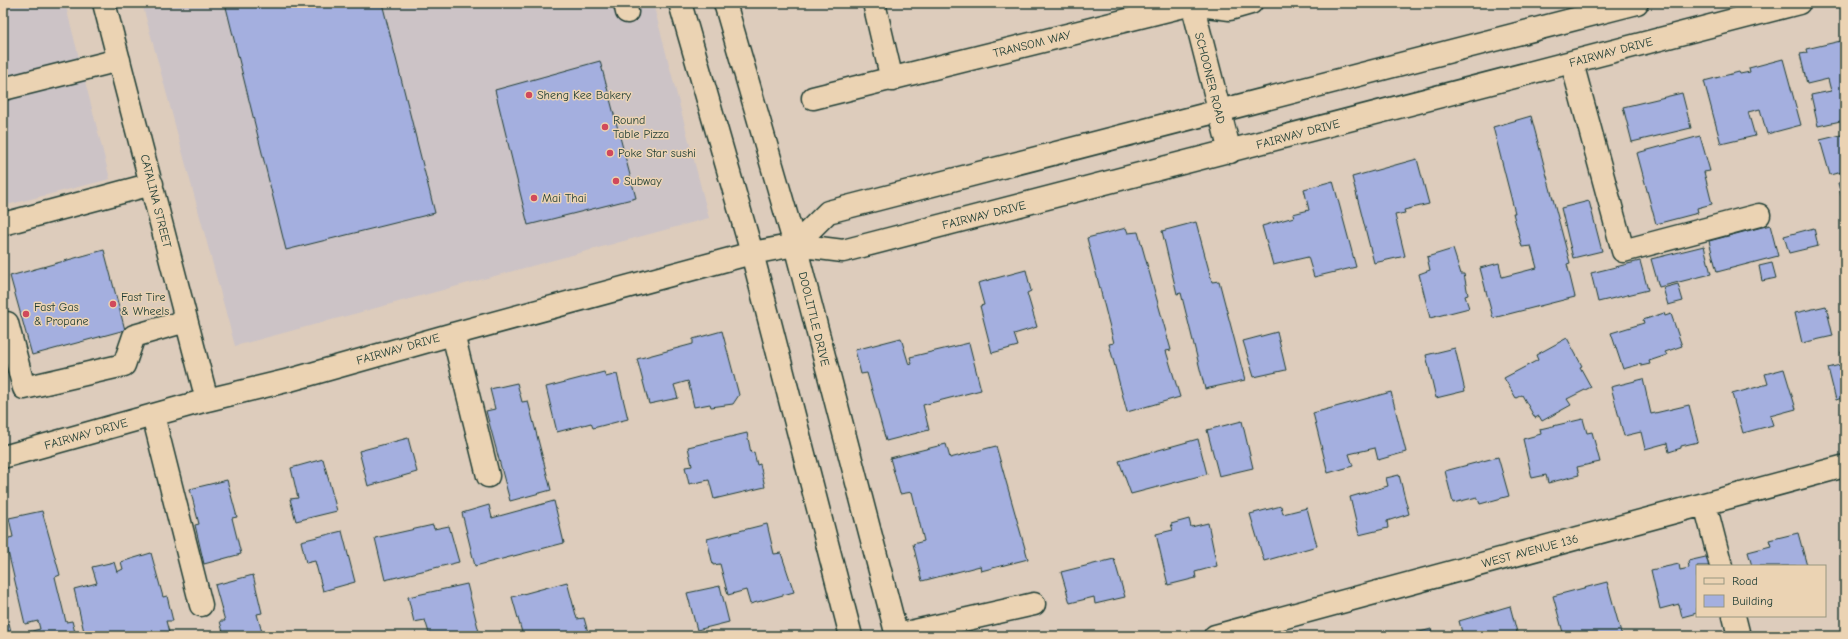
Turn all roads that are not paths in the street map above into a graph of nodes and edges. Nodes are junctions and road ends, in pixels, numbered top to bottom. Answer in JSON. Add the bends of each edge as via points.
{"nodes":[{"id":1,"x":680,"y":3,"type":"edge"},
{"id":2,"x":725,"y":3,"type":"edge"},
{"id":3,"x":874,"y":3,"type":"edge"},
{"id":4,"x":1192,"y":3,"type":"edge"},
{"id":5,"x":1251,"y":3,"type":"edge"},
{"id":6,"x":1637,"y":3,"type":"edge"},
{"id":7,"x":1799,"y":3,"type":"edge"},
{"id":8,"x":107,"y":4,"type":"edge"},
{"id":9,"x":119,"y":60,"type":"junction"},
{"id":10,"x":1572,"y":63,"type":"junction"},
{"id":11,"x":892,"y":80,"type":"junction"},
{"id":12,"x":3,"y":90,"type":"edge"},
{"id":13,"x":813,"y":98,"type":"dead end"},
{"id":14,"x":1219,"y":112,"type":"junction"},
{"id":15,"x":1230,"y":152,"type":"junction"},
{"id":16,"x":152,"y":184,"type":"junction"},
{"id":17,"x":1759,"y":215,"type":"dead end"},
{"id":18,"x":3,"y":224,"type":"edge"},
{"id":19,"x":795,"y":245,"type":"junction"},
{"id":20,"x":752,"y":253,"type":"junction"},
{"id":21,"x":186,"y":321,"type":"junction"},
{"id":22,"x":3,"y":324,"type":"edge"},
{"id":23,"x":453,"y":334,"type":"junction"},
{"id":24,"x":207,"y":400,"type":"junction"},
{"id":25,"x":152,"y":415,"type":"junction"},
{"id":26,"x":3,"y":457,"type":"edge"},
{"id":27,"x":1845,"y":466,"type":"edge"},
{"id":28,"x":488,"y":476,"type":"dead end"},
{"id":29,"x":1705,"y":504,"type":"junction"},
{"id":30,"x":1721,"y":565,"type":"edge"},
{"id":31,"x":1034,"y":604,"type":"dead end"},
{"id":32,"x":201,"y":605,"type":"dead end"},
{"id":33,"x":1734,"y":617,"type":"edge"},
{"id":34,"x":850,"y":636,"type":"edge"},
{"id":35,"x":897,"y":636,"type":"edge"},
{"id":36,"x":1215,"y":636,"type":"edge"},
{"id":37,"x":1739,"y":636,"type":"edge"}],
"edges":[{"from":1,"to":20,"type":"street"},
{"from":2,"to":19,"type":"street","name":"DOOLITTLE DRIVE"},
{"from":3,"to":11,"type":"street"},
{"from":4,"to":5,"type":"street","name":"TRANSOM WAY","via":[[1230,9]]},
{"from":4,"to":11,"type":"street","name":"TRANSOM WAY"},
{"from":4,"to":14,"type":"street","name":"SCHOONER ROAD"},
{"from":6,"to":14,"type":"street"},
{"from":7,"to":10,"type":"street","name":"FAIRWAY DRIVE"},
{"from":8,"to":9,"type":"street","name":"CATALINA STREET"},
{"from":9,"to":12,"type":"street"},
{"from":9,"to":16,"type":"street","name":"CATALINA STREET"},
{"from":10,"to":15,"type":"street","name":"FAIRWAY DRIVE"},
{"from":10,"to":17,"type":"street","via":[[1623,251]]},
{"from":11,"to":13,"type":"street","name":"TRANSOM WAY"},
{"from":14,"to":15,"type":"street","name":"SCHOONER ROAD"},
{"from":14,"to":19,"type":"street","via":[[828,212]]},
{"from":15,"to":19,"type":"street","name":"FAIRWAY DRIVE","via":[[843,251]]},
{"from":16,"to":18,"type":"street"},
{"from":16,"to":21,"type":"street","name":"CATALINA STREET"},
{"from":19,"to":20,"type":"street","name":"FAIRWAY DRIVE"},
{"from":19,"to":35,"type":"street","name":"DOOLITTLE DRIVE"},
{"from":20,"to":23,"type":"street","name":"FAIRWAY DRIVE"},
{"from":20,"to":34,"type":"street"},
{"from":21,"to":22,"type":"street","via":[[134,336],[124,365],[24,388],[7,323]]},
{"from":21,"to":24,"type":"street","name":"CATALINA STREET"},
{"from":23,"to":24,"type":"street","name":"FAIRWAY DRIVE","via":[[290,380]]},
{"from":23,"to":28,"type":"street"},
{"from":24,"to":25,"type":"street","name":"FAIRWAY DRIVE"},
{"from":25,"to":26,"type":"street","name":"FAIRWAY DRIVE"},
{"from":25,"to":32,"type":"street"},
{"from":27,"to":29,"type":"street","name":"WEST AVENUE 136"},
{"from":29,"to":30,"type":"street"},
{"from":29,"to":36,"type":"street","name":"WEST AVENUE 136"},
{"from":31,"to":35,"type":"street"},
{"from":33,"to":37,"type":"street"}]}
